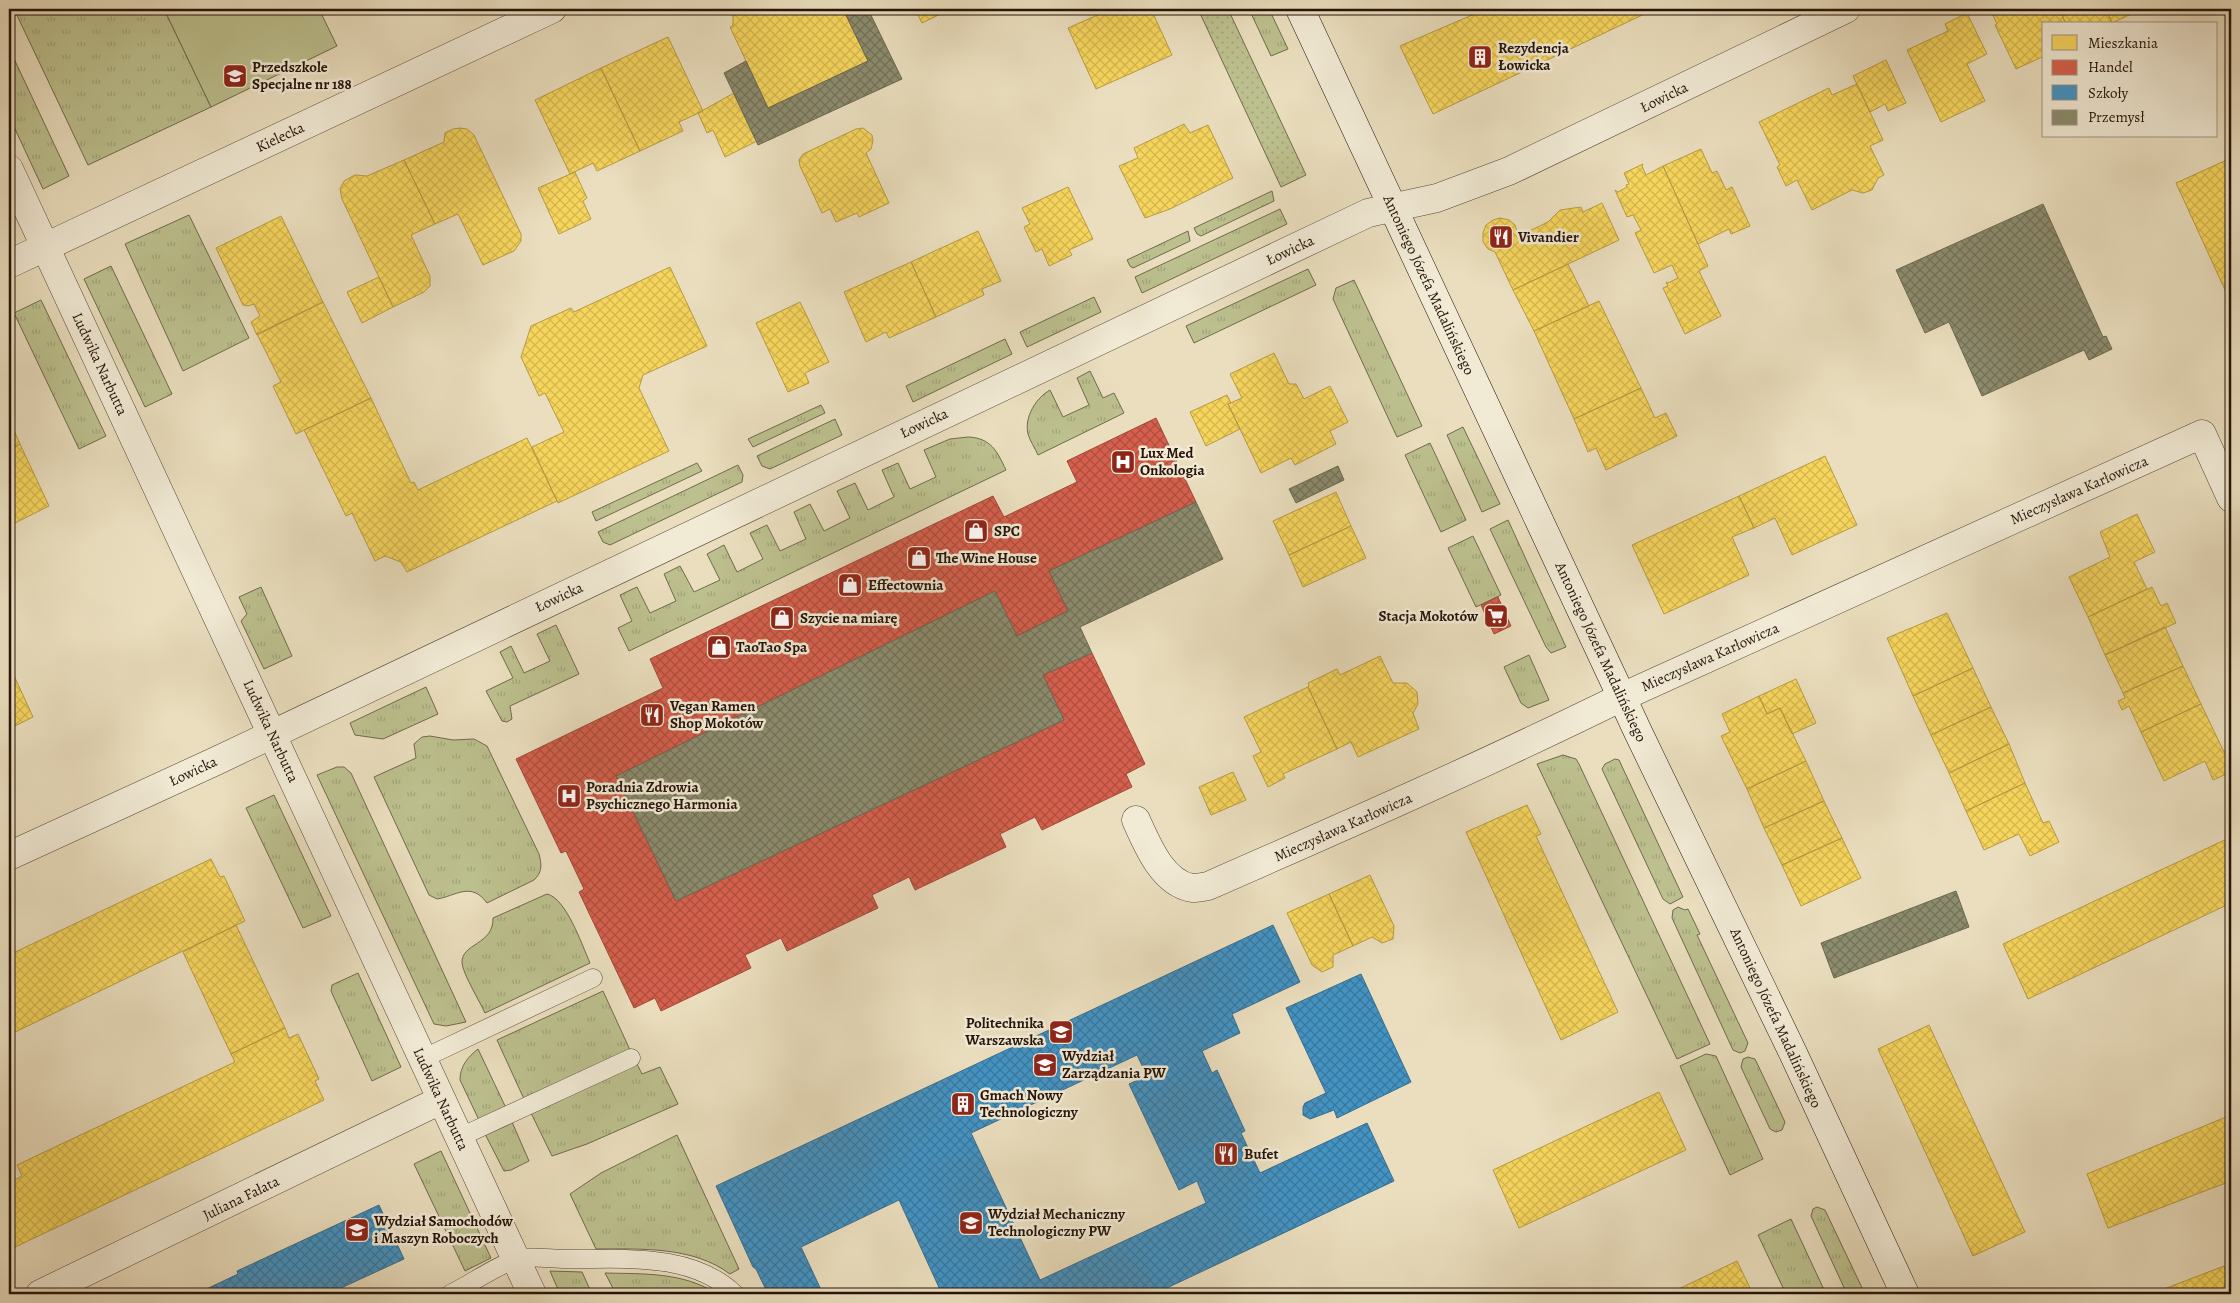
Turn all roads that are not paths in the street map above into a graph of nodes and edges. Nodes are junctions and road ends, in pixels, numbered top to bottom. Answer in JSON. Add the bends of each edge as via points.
{"nodes":[{"id":1,"x":552,"y":9,"type":"edge"},
{"id":2,"x":1300,"y":9,"type":"edge"},
{"id":3,"x":1829,"y":12,"type":"edge"},
{"id":4,"x":9,"y":169,"type":"edge"},
{"id":5,"x":1393,"y":208,"type":"junction"},
{"id":6,"x":45,"y":247,"type":"junction"},
{"id":7,"x":9,"y":264,"type":"edge"},
{"id":8,"x":2231,"y":498,"type":"edge"},
{"id":9,"x":1622,"y":697,"type":"junction"},
{"id":10,"x":272,"y":733,"type":"junction"},
{"id":11,"x":1136,"y":820,"type":"dead end"},
{"id":12,"x":9,"y":856,"type":"edge"},
{"id":13,"x":593,"y":978,"type":"dead end"},
{"id":14,"x":631,"y":1058,"type":"dead end"},
{"id":15,"x":422,"y":1059,"type":"junction"},
{"id":16,"x":441,"y":1100,"type":"junction"},
{"id":17,"x":458,"y":1138,"type":"junction"},
{"id":18,"x":516,"y":1259,"type":"junction"},
{"id":19,"x":40,"y":1294,"type":"edge"},
{"id":20,"x":450,"y":1294,"type":"edge"},
{"id":21,"x":532,"y":1294,"type":"edge"},
{"id":22,"x":735,"y":1294,"type":"edge"},
{"id":23,"x":1904,"y":1294,"type":"edge"}],
"edges":[{"from":1,"to":6,"type":"street","name":"Kielecka"},
{"from":2,"to":5,"type":"street","name":"Antoniego Józefa Madalińskiego"},
{"from":3,"to":5,"type":"street","name":"Łowicka","via":[[1510,171],[1437,198]]},
{"from":4,"to":6,"type":"street","name":"Ludwika Narbutta"},
{"from":5,"to":9,"type":"street","name":"Antoniego Józefa Madalińskiego"},
{"from":5,"to":10,"type":"street","name":"Łowicka","via":[[1352,220]]},
{"from":6,"to":7,"type":"street","name":"Kielecka"},
{"from":6,"to":10,"type":"street","name":"Ludwika Narbutta"},
{"from":8,"to":9,"type":"street","name":"Mieczysława Karłowicza","via":[[2202,434]]},
{"from":9,"to":11,"type":"street","name":"Mieczysława Karłowicza","via":[[1489,761],[1208,886],[1193,888],[1179,883],[1164,870],[1150,851]]},
{"from":9,"to":23,"type":"street","name":"Antoniego Józefa Madalińskiego"},
{"from":10,"to":12,"type":"street","name":"Łowicka"},
{"from":10,"to":15,"type":"street","name":"Ludwika Narbutta"},
{"from":13,"to":15,"type":"lane"},
{"from":14,"to":17,"type":"lane"},
{"from":15,"to":16,"type":"street","name":"Ludwika Narbutta"},
{"from":16,"to":17,"type":"street","name":"Ludwika Narbutta"},
{"from":16,"to":19,"type":"street","name":"Juliana Fałata"},
{"from":17,"to":18,"type":"street","name":"Ludwika Narbutta"},
{"from":18,"to":20,"type":"lane"},
{"from":18,"to":21,"type":"street","name":"Ludwika Narbutta"},
{"from":18,"to":22,"type":"lane","via":[[632,1260],[673,1264],[706,1273]]}]}
